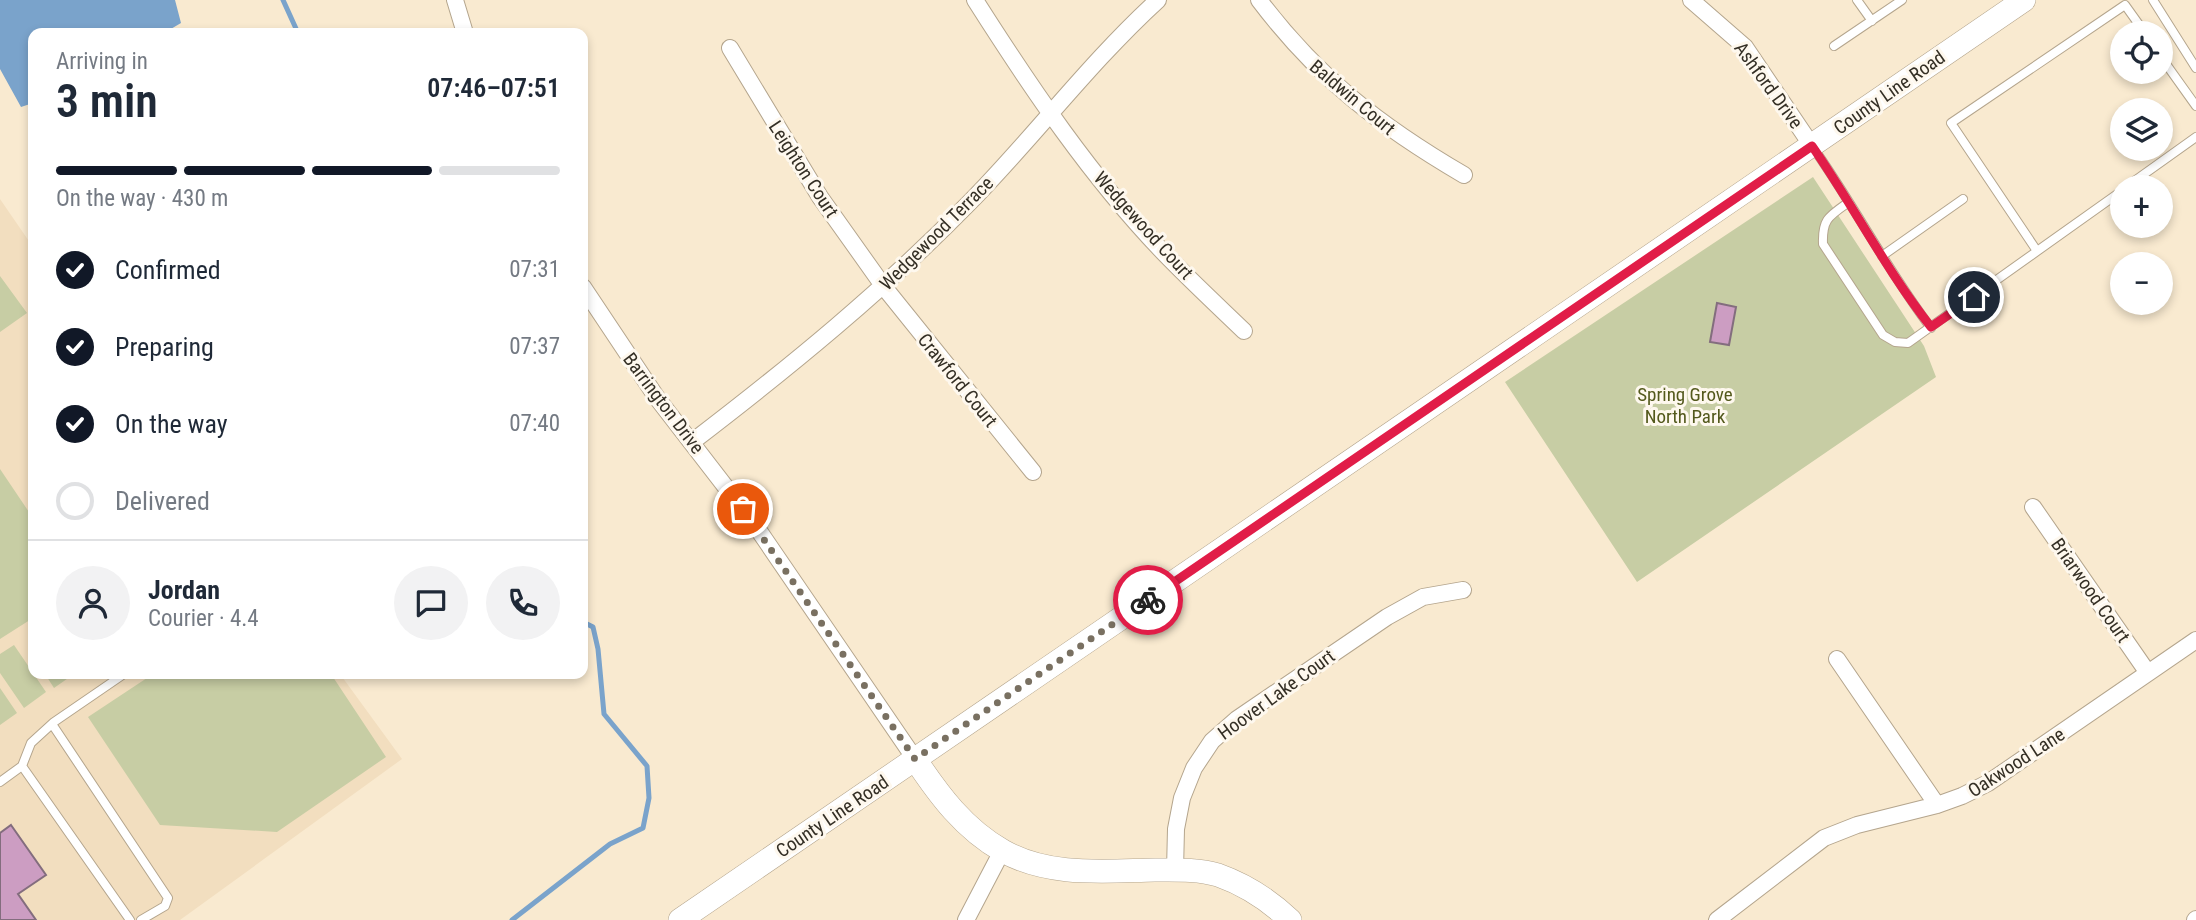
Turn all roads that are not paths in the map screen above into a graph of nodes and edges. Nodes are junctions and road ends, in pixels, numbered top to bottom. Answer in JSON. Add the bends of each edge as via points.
{"nodes":[{"id":1,"x":455,"y":0,"type":"edge"},
{"id":2,"x":975,"y":0,"type":"edge"},
{"id":3,"x":1158,"y":0,"type":"edge"},
{"id":4,"x":1259,"y":0,"type":"edge"},
{"id":5,"x":1857,"y":0,"type":"edge"},
{"id":6,"x":1902,"y":0,"type":"edge"},
{"id":7,"x":2024,"y":0,"type":"edge"},
{"id":8,"x":2153,"y":0,"type":"edge"},
{"id":9,"x":1698,"y":2,"type":"edge"},
{"id":10,"x":1872,"y":21,"type":"junction"},
{"id":11,"x":2136,"y":21,"type":"edge"},
{"id":12,"x":463,"y":28,"type":"edge"},
{"id":13,"x":1834,"y":46,"type":"dead end"},
{"id":14,"x":730,"y":48,"type":"dead end"},
{"id":15,"x":2196,"y":68,"type":"edge"},
{"id":16,"x":2173,"y":74,"type":"edge"},
{"id":17,"x":2196,"y":106,"type":"edge"},
{"id":18,"x":1052,"y":113,"type":"junction"},
{"id":19,"x":2196,"y":137,"type":"edge"},
{"id":20,"x":1812,"y":146,"type":"junction"},
{"id":21,"x":1464,"y":175,"type":"dead end"},
{"id":22,"x":2144,"y":175,"type":"edge"},
{"id":23,"x":1964,"y":199,"type":"dead end"},
{"id":24,"x":2110,"y":200,"type":"edge"},
{"id":25,"x":1849,"y":202,"type":"junction"},
{"id":26,"x":2038,"y":251,"type":"junction"},
{"id":27,"x":1882,"y":256,"type":"junction"},
{"id":28,"x":884,"y":287,"type":"junction"},
{"id":29,"x":588,"y":294,"type":"edge"},
{"id":30,"x":1931,"y":327,"type":"junction"},
{"id":31,"x":1244,"y":331,"type":"dead end"},
{"id":32,"x":692,"y":442,"type":"junction"},
{"id":33,"x":1033,"y":472,"type":"dead end"},
{"id":34,"x":2034,"y":507,"type":"dead end"},
{"id":35,"x":1463,"y":590,"type":"dead end"},
{"id":36,"x":2196,"y":640,"type":"edge"},
{"id":37,"x":1837,"y":659,"type":"dead end"},
{"id":38,"x":2148,"y":673,"type":"junction"},
{"id":39,"x":117,"y":679,"type":"edge"},
{"id":40,"x":52,"y":724,"type":"junction"},
{"id":41,"x":915,"y":759,"type":"junction"},
{"id":42,"x":22,"y":766,"type":"junction"},
{"id":43,"x":0,"y":782,"type":"edge"},
{"id":44,"x":1937,"y":805,"type":"junction"},
{"id":45,"x":1003,"y":851,"type":"junction"},
{"id":46,"x":1175,"y":870,"type":"junction"},
{"id":47,"x":130,"y":920,"type":"edge"},
{"id":48,"x":141,"y":920,"type":"edge"},
{"id":49,"x":680,"y":920,"type":"edge"},
{"id":50,"x":966,"y":920,"type":"edge"},
{"id":51,"x":1290,"y":920,"type":"edge"},
{"id":52,"x":1717,"y":920,"type":"edge"}],
"edges":[{"from":1,"to":12,"type":"street"},
{"from":2,"to":18,"type":"street","name":"Wedgewood Court"},
{"from":3,"to":18,"type":"street","name":"Wedgewood Terrace"},
{"from":4,"to":21,"type":"street","name":"Baldwin Court","via":[[1312,64],[1353,101],[1411,144]]},
{"from":5,"to":10,"type":"lane"},
{"from":6,"to":10,"type":"lane"},
{"from":7,"to":20,"type":"main road","name":"County Line Road"},
{"from":8,"to":15,"type":"lane"},
{"from":9,"to":20,"type":"street","name":"Ashford Drive","via":[[1745,47]]},
{"from":10,"to":13,"type":"lane"},
{"from":11,"to":26,"type":"lane","via":[[2125,5],[1951,123]]},
{"from":14,"to":28,"type":"street","name":"Leighton Court","via":[[820,197]]},
{"from":16,"to":17,"type":"lane"},
{"from":18,"to":28,"type":"street","name":"Wedgewood Terrace"},
{"from":18,"to":31,"type":"street","name":"Wedgewood Court","via":[[1163,252]]},
{"from":19,"to":22,"type":"lane"},
{"from":20,"to":25,"type":"lane"},
{"from":20,"to":41,"type":"main road","name":"County Line Road"},
{"from":23,"to":27,"type":"lane"},
{"from":24,"to":26,"type":"lane"},
{"from":25,"to":27,"type":"lane"},
{"from":25,"to":30,"type":"lane","via":[[1822,227],[1823,244],[1883,335],[1908,343]]},
{"from":26,"to":30,"type":"lane"},
{"from":27,"to":30,"type":"lane"},
{"from":28,"to":32,"type":"street","name":"Wedgewood Terrace"},
{"from":28,"to":33,"type":"street","name":"Crawford Court"},
{"from":29,"to":32,"type":"street","name":"Barrington Drive"},
{"from":32,"to":41,"type":"street","name":"Barrington Drive"},
{"from":34,"to":38,"type":"street","name":"Briarwood Court"},
{"from":35,"to":46,"type":"street","name":"Hoover Lake Court","via":[[1423,597],[1387,617],[1212,741],[1182,798]]},
{"from":36,"to":38,"type":"street","name":"Oakwood Lane"},
{"from":37,"to":44,"type":"street"},
{"from":38,"to":44,"type":"street","name":"Oakwood Lane","via":[[1987,783]]},
{"from":39,"to":40,"type":"lane"},
{"from":40,"to":42,"type":"lane","via":[[32,743]]},
{"from":40,"to":48,"type":"lane","via":[[168,898],[165,906]]},
{"from":41,"to":45,"type":"main road","via":[[953,811]]},
{"from":41,"to":49,"type":"main road","name":"County Line Road"},
{"from":42,"to":43,"type":"lane"},
{"from":42,"to":47,"type":"lane"},
{"from":44,"to":52,"type":"street","name":"Oakwood Lane","via":[[1824,838]]},
{"from":45,"to":46,"type":"main road","via":[[1055,870]]},
{"from":45,"to":50,"type":"street"},
{"from":46,"to":51,"type":"main road","via":[[1218,875],[1251,889]]}]}
